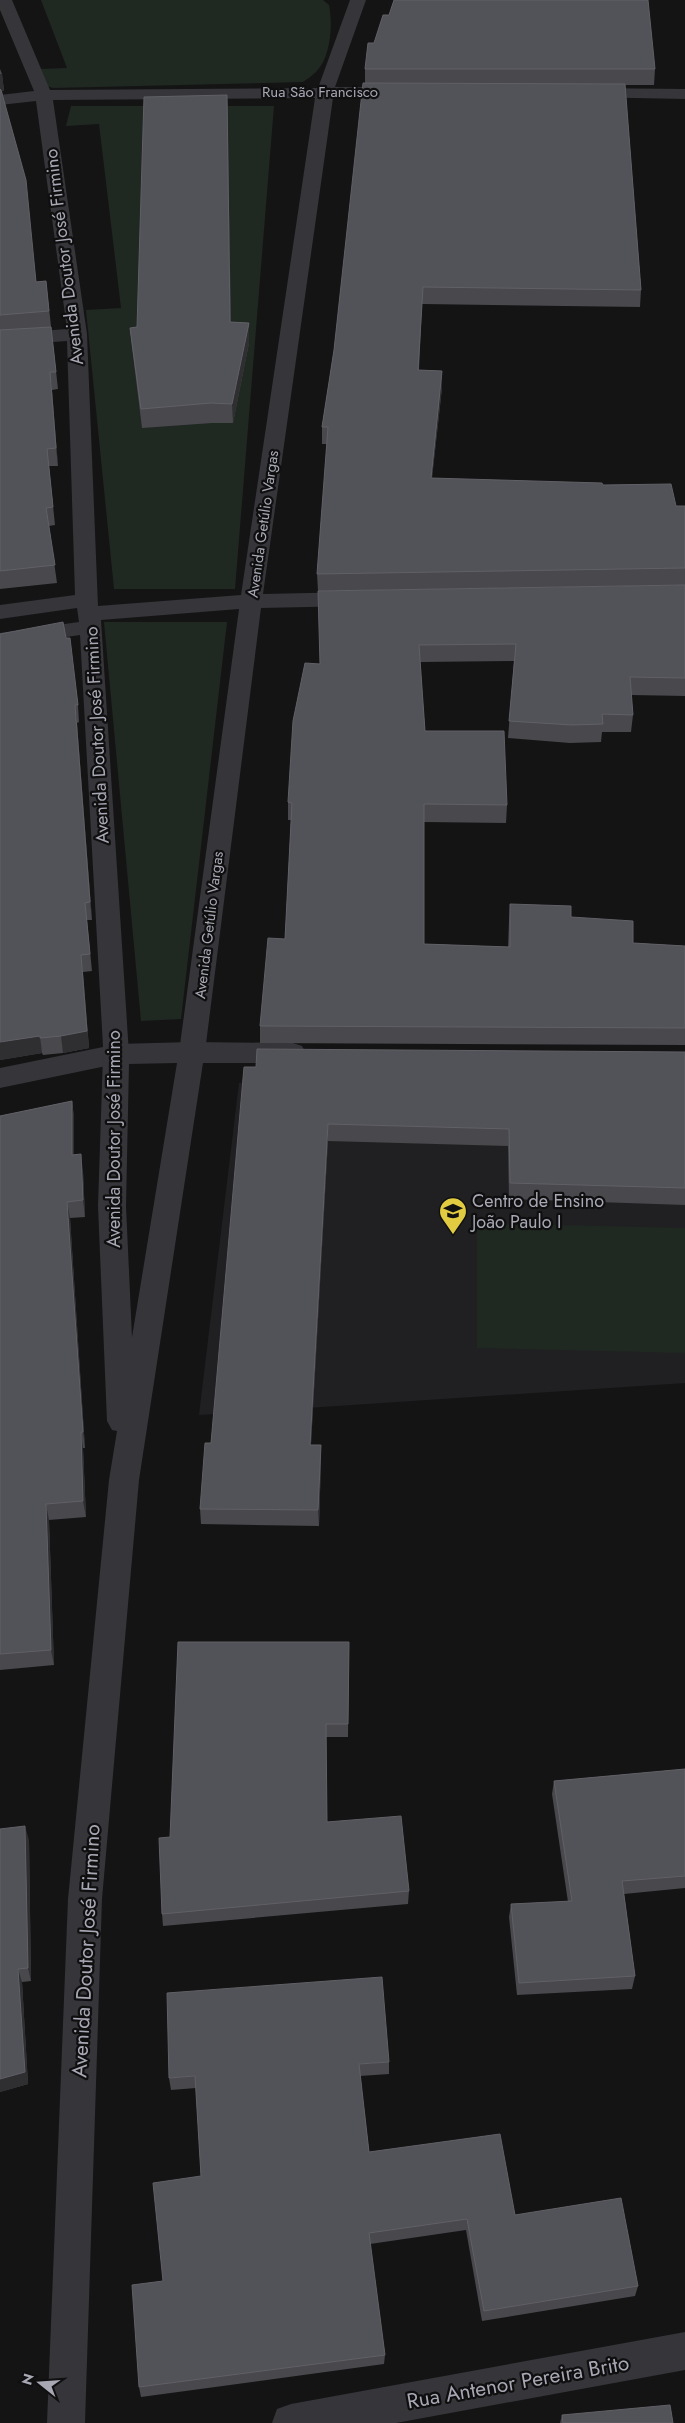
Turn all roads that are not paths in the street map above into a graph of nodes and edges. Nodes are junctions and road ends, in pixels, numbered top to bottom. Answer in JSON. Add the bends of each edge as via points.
{"nodes":[{"id":1,"x":4,"y":0,"type":"edge"},
{"id":2,"x":358,"y":0,"type":"edge"},
{"id":3,"x":325,"y":92,"type":"junction"},
{"id":4,"x":415,"y":92,"type":"edge"},
{"id":5,"x":575,"y":93,"type":"edge"},
{"id":6,"x":685,"y":94,"type":"edge"},
{"id":7,"x":44,"y":95,"type":"junction"},
{"id":8,"x":0,"y":100,"type":"edge"},
{"id":9,"x":77,"y":334,"type":"junction"},
{"id":10,"x":0,"y":340,"type":"edge"},
{"id":11,"x":379,"y":599,"type":"edge"},
{"id":12,"x":251,"y":601,"type":"junction"},
{"id":13,"x":0,"y":612,"type":"edge"},
{"id":14,"x":89,"y":614,"type":"junction"},
{"id":15,"x":0,"y":640,"type":"edge"},
{"id":16,"x":192,"y":1052,"type":"junction"},
{"id":17,"x":116,"y":1054,"type":"junction"},
{"id":18,"x":320,"y":1054,"type":"edge"},
{"id":19,"x":0,"y":1078,"type":"edge"},
{"id":20,"x":124,"y":1480,"type":"junction"},
{"id":21,"x":685,"y":2351,"type":"edge"},
{"id":22,"x":66,"y":2423,"type":"edge"},
{"id":23,"x":291,"y":2423,"type":"edge"}],
"edges":[{"from":1,"to":7,"type":"street","name":"Avenida Doutor José Firmino"},
{"from":2,"to":3,"type":"street","name":"Avenida Getúlio Vargas"},
{"from":3,"to":4,"type":"street","name":"Rua São Francisco"},
{"from":3,"to":7,"type":"street","name":"Rua São Francisco"},
{"from":3,"to":12,"type":"street","name":"Avenida Getúlio Vargas"},
{"from":5,"to":6,"type":"street"},
{"from":7,"to":8,"type":"street","name":"Rua São Francisco"},
{"from":7,"to":9,"type":"street","name":"Avenida Doutor José Firmino"},
{"from":9,"to":10,"type":"street"},
{"from":9,"to":14,"type":"street","name":"Avenida Doutor José Firmino"},
{"from":11,"to":12,"type":"street"},
{"from":12,"to":14,"type":"street"},
{"from":12,"to":16,"type":"street","name":"Avenida Getúlio Vargas"},
{"from":13,"to":14,"type":"street"},
{"from":14,"to":15,"type":"street"},
{"from":14,"to":17,"type":"street","name":"Avenida Doutor José Firmino"},
{"from":16,"to":17,"type":"street"},
{"from":16,"to":18,"type":"street"},
{"from":16,"to":20,"type":"street","name":"Avenida Doutor José Firmino"},
{"from":17,"to":19,"type":"street"},
{"from":17,"to":20,"type":"street","name":"Avenida Doutor José Firmino","via":[[112,1206]]},
{"from":20,"to":22,"type":"street","name":"Avenida Doutor José Firmino","via":[[85,1899]]},
{"from":21,"to":23,"type":"street","name":"Rua Antenor Pereira Brito"}]}
